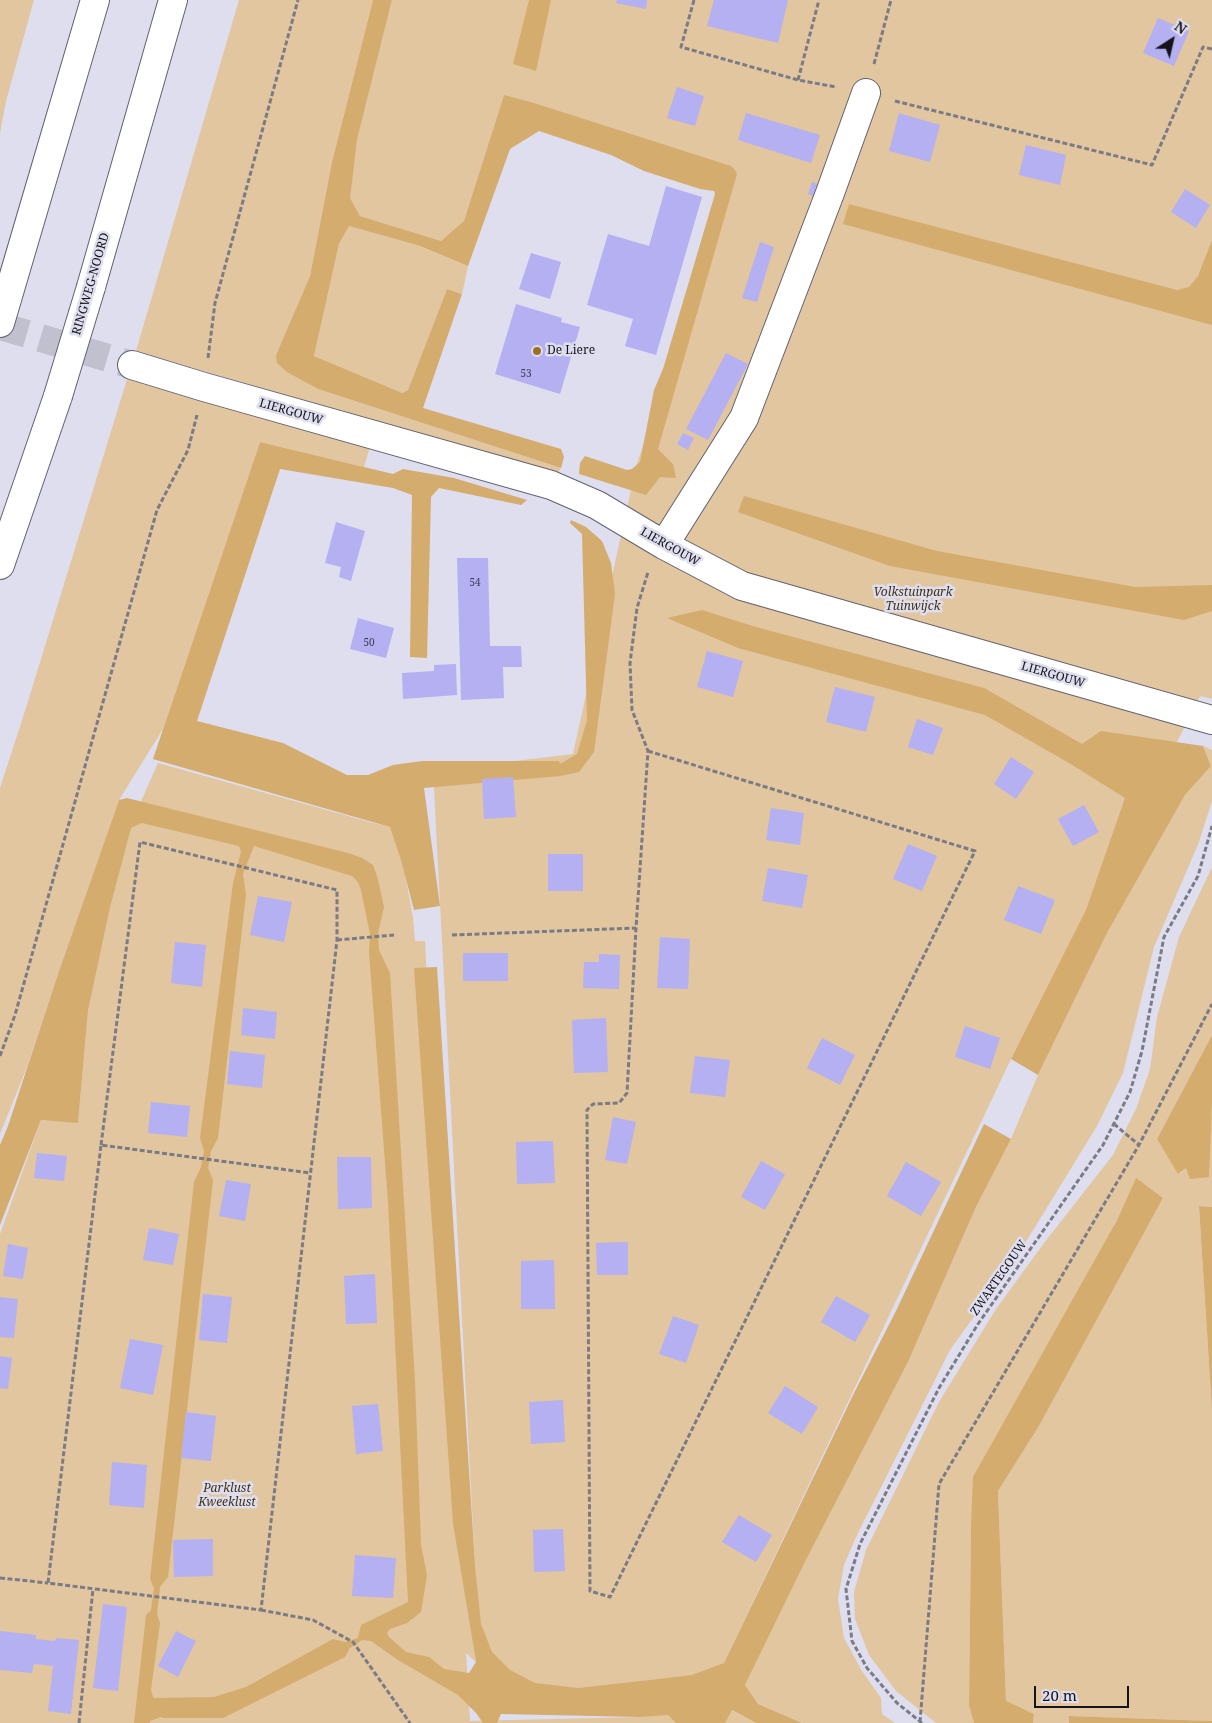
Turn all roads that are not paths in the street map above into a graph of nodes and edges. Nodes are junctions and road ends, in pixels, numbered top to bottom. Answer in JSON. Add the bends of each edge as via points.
{"nodes":[{"id":1,"x":95,"y":0,"type":"edge"},
{"id":2,"x":173,"y":0,"type":"edge"},
{"id":3,"x":866,"y":93,"type":"road end"},
{"id":4,"x":0,"y":323,"type":"edge"},
{"id":5,"x":132,"y":365,"type":"tunnel mouth"},
{"id":6,"x":664,"y":545,"type":"junction"},
{"id":7,"x":0,"y":565,"type":"edge"},
{"id":8,"x":1212,"y":720,"type":"edge"}],
"edges":[{"from":1,"to":4,"type":"main road"},
{"from":2,"to":7,"type":"main road","name":"RINGWEG-NOORD","bridge":true,"via":[[58,396]]},
{"from":3,"to":6,"type":"main road","via":[[744,418]]},
{"from":5,"to":6,"type":"main road","name":"LIERGOUW","via":[[551,485],[597,505]]},
{"from":6,"to":8,"type":"main road","name":"LIERGOUW","via":[[742,586]]}]}
